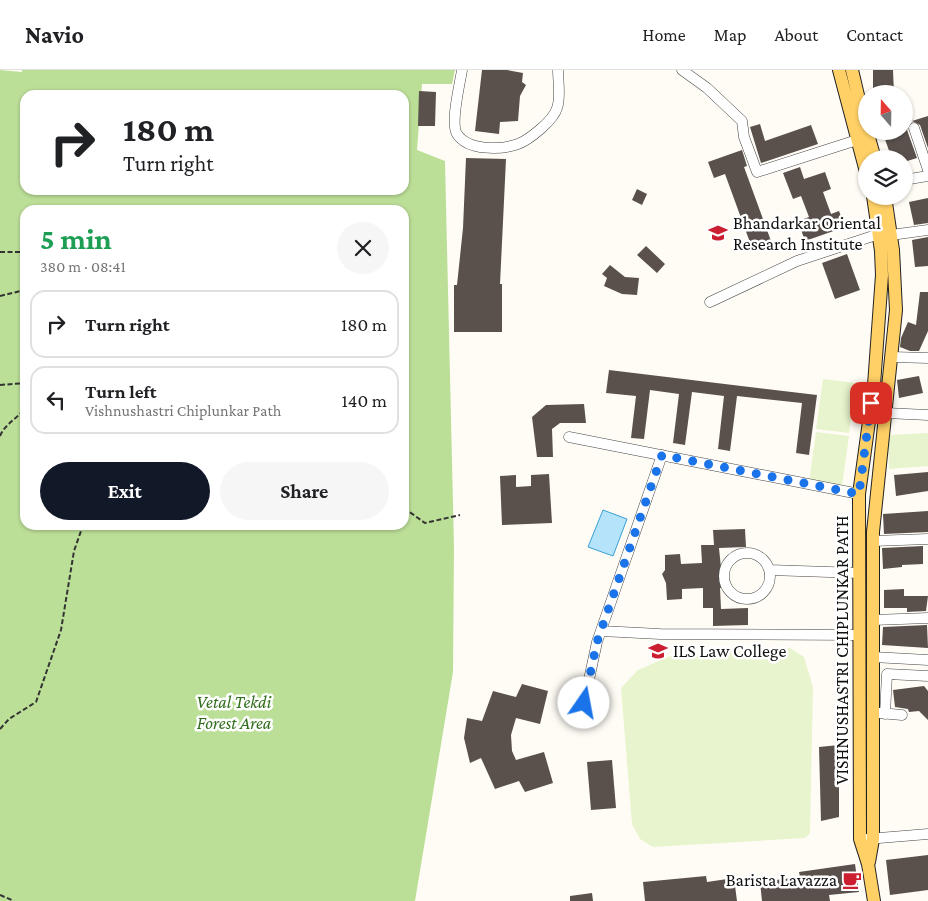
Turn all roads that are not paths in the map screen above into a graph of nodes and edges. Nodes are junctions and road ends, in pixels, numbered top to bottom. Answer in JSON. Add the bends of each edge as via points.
{"nodes":[{"id":1,"x":462,"y":70,"type":"edge"},
{"id":2,"x":558,"y":70,"type":"edge"},
{"id":3,"x":682,"y":70,"type":"edge"},
{"id":4,"x":840,"y":70,"type":"edge"},
{"id":5,"x":852,"y":70,"type":"edge"},
{"id":6,"x":858,"y":104,"type":"edge"},
{"id":7,"x":858,"y":119,"type":"edge"},
{"id":8,"x":914,"y":128,"type":"dead end"},
{"id":9,"x":858,"y":135,"type":"edge"},
{"id":10,"x":928,"y":170,"type":"edge"},
{"id":11,"x":928,"y":176,"type":"edge"},
{"id":12,"x":913,"y":178,"type":"edge"},
{"id":13,"x":876,"y":205,"type":"edge"},
{"id":14,"x":885,"y":205,"type":"edge"},
{"id":15,"x":928,"y":230,"type":"edge"},
{"id":16,"x":885,"y":235,"type":"junction"},
{"id":17,"x":710,"y":302,"type":"dead end"},
{"id":18,"x":892,"y":357,"type":"junction"},
{"id":19,"x":928,"y":358,"type":"edge"},
{"id":20,"x":886,"y":413,"type":"junction"},
{"id":21,"x":928,"y":415,"type":"edge"},
{"id":22,"x":569,"y":438,"type":"dead end"},
{"id":23,"x":662,"y":455,"type":"junction"},
{"id":24,"x":859,"y":494,"type":"junction"},
{"id":25,"x":928,"y":539,"type":"edge"},
{"id":26,"x":873,"y":541,"type":"junction"},
{"id":27,"x":769,"y":570,"type":"junction"},
{"id":28,"x":859,"y":572,"type":"junction"},
{"id":29,"x":928,"y":618,"type":"edge"},
{"id":30,"x":873,"y":620,"type":"junction"},
{"id":31,"x":601,"y":631,"type":"junction"},
{"id":32,"x":858,"y":635,"type":"junction"},
{"id":33,"x":873,"y":657,"type":"junction"},
{"id":34,"x":928,"y":660,"type":"edge"},
{"id":35,"x":928,"y":676,"type":"edge"},
{"id":36,"x":584,"y":703,"type":"dead end"},
{"id":37,"x":879,"y":714,"type":"junction"},
{"id":38,"x":902,"y":715,"type":"dead end"},
{"id":39,"x":928,"y":834,"type":"edge"},
{"id":40,"x":860,"y":839,"type":"junction"},
{"id":41,"x":873,"y":839,"type":"junction"},
{"id":42,"x":868,"y":864,"type":"junction"},
{"id":43,"x":874,"y":901,"type":"edge"}],
"edges":[{"from":1,"to":2,"type":"street","via":[[456,133],[464,142],[493,148],[519,144],[541,130],[557,109]]},
{"from":3,"to":9,"type":"street","via":[[742,121],[744,137],[757,172]]},
{"from":4,"to":7,"type":"main road"},
{"from":5,"to":6,"type":"main road"},
{"from":8,"to":10,"type":"street"},
{"from":11,"to":12,"type":"street"},
{"from":13,"to":16,"type":"main road","name":"VISHNUSHASTRI CHIPLUNKAR PATH"},
{"from":14,"to":16,"type":"main road","name":"VISHNUSHASTRI CHIPLUNKAR PATH"},
{"from":15,"to":16,"type":"street"},
{"from":16,"to":17,"type":"street","via":[[864,237],[797,261]]},
{"from":16,"to":18,"type":"main road","name":"VISHNUSHASTRI CHIPLUNKAR PATH","via":[[896,310]]},
{"from":16,"to":24,"type":"main road","name":"VISHNUSHASTRI CHIPLUNKAR PATH","via":[[874,385]]},
{"from":18,"to":19,"type":"street"},
{"from":18,"to":20,"type":"main road","name":"VISHNUSHASTRI CHIPLUNKAR PATH"},
{"from":20,"to":21,"type":"street"},
{"from":20,"to":26,"type":"main road","name":"VISHNUSHASTRI CHIPLUNKAR PATH"},
{"from":22,"to":23,"type":"street"},
{"from":23,"to":24,"type":"street"},
{"from":23,"to":31,"type":"street"},
{"from":24,"to":28,"type":"main road","name":"VISHNUSHASTRI CHIPLUNKAR PATH"},
{"from":25,"to":26,"type":"street"},
{"from":26,"to":30,"type":"main road","name":"VISHNUSHASTRI CHIPLUNKAR PATH"},
{"from":27,"to":27,"type":"street","via":[[768,586],[749,599],[734,595],[725,582],[726,566],[745,553],[760,557]]},
{"from":27,"to":28,"type":"street"},
{"from":28,"to":32,"type":"main road","name":"VISHNUSHASTRI CHIPLUNKAR PATH"},
{"from":29,"to":30,"type":"street"},
{"from":30,"to":33,"type":"main road","name":"VISHNUSHASTRI CHIPLUNKAR PATH"},
{"from":31,"to":32,"type":"street"},
{"from":31,"to":36,"type":"street"},
{"from":32,"to":40,"type":"main road","name":"VISHNUSHASTRI CHIPLUNKAR PATH"},
{"from":33,"to":34,"type":"street"},
{"from":33,"to":37,"type":"main road","name":"VISHNUSHASTRI CHIPLUNKAR PATH"},
{"from":35,"to":37,"type":"street","via":[[887,674]]},
{"from":37,"to":38,"type":"street"},
{"from":37,"to":41,"type":"main road","name":"VISHNUSHASTRI CHIPLUNKAR PATH"},
{"from":39,"to":41,"type":"street"},
{"from":40,"to":41,"type":"street"},
{"from":40,"to":42,"type":"main road","name":"VISHNUSHASTRI CHIPLUNKAR PATH"},
{"from":41,"to":42,"type":"main road","name":"VISHNUSHASTRI CHIPLUNKAR PATH"},
{"from":42,"to":43,"type":"main road","name":"VISHNUSHASTRI CHIPLUNKAR PATH"}]}
